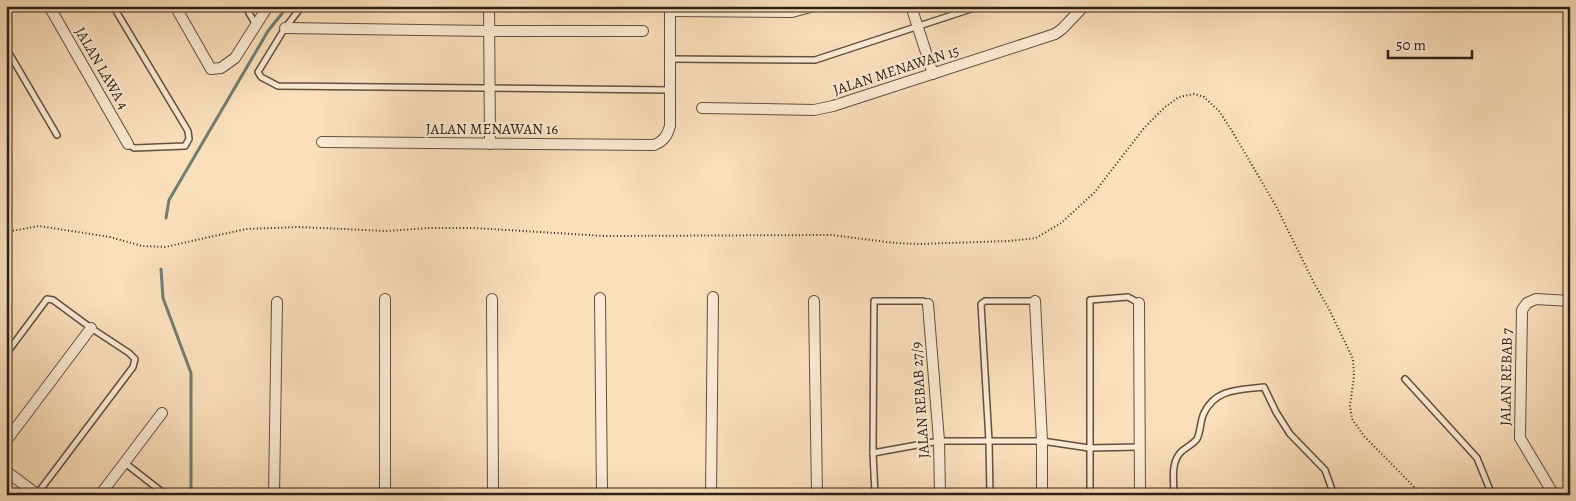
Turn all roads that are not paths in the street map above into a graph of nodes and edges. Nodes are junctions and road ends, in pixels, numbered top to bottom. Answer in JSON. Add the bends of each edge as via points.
{"nodes":[{"id":1,"x":49,"y":6,"type":"edge"},
{"id":2,"x":113,"y":6,"type":"edge"},
{"id":3,"x":175,"y":6,"type":"edge"},
{"id":4,"x":245,"y":6,"type":"edge"},
{"id":5,"x":268,"y":6,"type":"edge"},
{"id":6,"x":302,"y":6,"type":"edge"},
{"id":7,"x":489,"y":6,"type":"edge"},
{"id":8,"x":814,"y":6,"type":"edge"},
{"id":9,"x":911,"y":6,"type":"edge"},
{"id":10,"x":980,"y":6,"type":"edge"},
{"id":11,"x":1084,"y":6,"type":"edge"},
{"id":12,"x":670,"y":9,"type":"edge"},
{"id":13,"x":256,"y":25,"type":"junction"},
{"id":14,"x":917,"y":26,"type":"junction"},
{"id":15,"x":285,"y":28,"type":"junction"},
{"id":16,"x":489,"y":31,"type":"junction"},
{"id":17,"x":643,"y":32,"type":"dead end"},
{"id":18,"x":6,"y":48,"type":"edge"},
{"id":19,"x":670,"y":59,"type":"junction"},
{"id":20,"x":933,"y":74,"type":"junction"},
{"id":21,"x":490,"y":88,"type":"junction"},
{"id":22,"x":670,"y":90,"type":"junction"},
{"id":23,"x":702,"y":108,"type":"dead end"},
{"id":24,"x":57,"y":135,"type":"dead end"},
{"id":25,"x":322,"y":142,"type":"dead end"},
{"id":26,"x":128,"y":144,"type":"joint"},
{"id":27,"x":490,"y":144,"type":"junction"},
{"id":28,"x":713,"y":297,"type":"dead end"},
{"id":29,"x":600,"y":298,"type":"dead end"},
{"id":30,"x":385,"y":299,"type":"dead end"},
{"id":31,"x":492,"y":299,"type":"dead end"},
{"id":32,"x":814,"y":301,"type":"dead end"},
{"id":33,"x":1035,"y":301,"type":"joint"},
{"id":34,"x":1570,"y":301,"type":"edge"},
{"id":35,"x":277,"y":302,"type":"dead end"},
{"id":36,"x":1139,"y":303,"type":"joint"},
{"id":37,"x":928,"y":304,"type":"joint"},
{"id":38,"x":91,"y":328,"type":"junction"},
{"id":39,"x":6,"y":354,"type":"edge"},
{"id":40,"x":1405,"y":379,"type":"dead end"},
{"id":41,"x":162,"y":414,"type":"dead end"},
{"id":42,"x":6,"y":441,"type":"edge"},
{"id":43,"x":989,"y":441,"type":"junction"},
{"id":44,"x":1042,"y":441,"type":"junction"},
{"id":45,"x":939,"y":442,"type":"junction"},
{"id":46,"x":1140,"y":447,"type":"junction"},
{"id":47,"x":1089,"y":448,"type":"junction"},
{"id":48,"x":873,"y":453,"type":"junction"},
{"id":49,"x":124,"y":463,"type":"junction"},
{"id":50,"x":6,"y":471,"type":"edge"},
{"id":51,"x":37,"y":495,"type":"edge"},
{"id":52,"x":100,"y":495,"type":"edge"},
{"id":53,"x":166,"y":495,"type":"edge"},
{"id":54,"x":274,"y":495,"type":"edge"},
{"id":55,"x":385,"y":495,"type":"edge"},
{"id":56,"x":493,"y":495,"type":"edge"},
{"id":57,"x":602,"y":495,"type":"edge"},
{"id":58,"x":711,"y":495,"type":"edge"},
{"id":59,"x":817,"y":495,"type":"edge"},
{"id":60,"x":875,"y":495,"type":"edge"},
{"id":61,"x":940,"y":495,"type":"edge"},
{"id":62,"x":990,"y":495,"type":"edge"},
{"id":63,"x":1042,"y":495,"type":"edge"},
{"id":64,"x":1090,"y":495,"type":"edge"},
{"id":65,"x":1140,"y":495,"type":"edge"},
{"id":66,"x":1174,"y":495,"type":"edge"},
{"id":67,"x":1334,"y":495,"type":"edge"},
{"id":68,"x":1492,"y":495,"type":"edge"},
{"id":69,"x":1554,"y":495,"type":"edge"}],
"edges":[{"from":1,"to":26,"type":"street","name":"JALAN LAWA 4"},
{"from":2,"to":26,"type":"lane","via":[[188,131],[189,139],[185,146],[134,148]]},
{"from":3,"to":13,"type":"street","via":[[211,68],[221,68],[235,58]]},
{"from":4,"to":13,"type":"lane"},
{"from":5,"to":13,"type":"street"},
{"from":6,"to":15,"type":"lane"},
{"from":7,"to":16,"type":"street"},
{"from":8,"to":12,"type":"street","via":[[792,12]]},
{"from":9,"to":14,"type":"street"},
{"from":10,"to":14,"type":"lane"},
{"from":11,"to":20,"type":"street","name":"JALAN MENAWAN 15","via":[[1055,34]]},
{"from":12,"to":19,"type":"street"},
{"from":14,"to":19,"type":"lane","via":[[809,61]]},
{"from":14,"to":20,"type":"street"},
{"from":15,"to":16,"type":"street"},
{"from":15,"to":21,"type":"lane","via":[[258,72],[261,78],[278,86]]},
{"from":16,"to":17,"type":"street"},
{"from":16,"to":21,"type":"street"},
{"from":18,"to":24,"type":"lane"},
{"from":19,"to":22,"type":"street"},
{"from":20,"to":23,"type":"street","name":"JALAN MENAWAN 15","via":[[814,110]]},
{"from":21,"to":22,"type":"lane"},
{"from":21,"to":27,"type":"street"},
{"from":22,"to":27,"type":"street","name":"JALAN MENAWAN 16","via":[[670,126],[667,135],[654,145]]},
{"from":25,"to":27,"type":"street","name":"JALAN MENAWAN 16"},
{"from":28,"to":58,"type":"street"},
{"from":29,"to":57,"type":"street"},
{"from":30,"to":55,"type":"street"},
{"from":31,"to":56,"type":"street"},
{"from":32,"to":59,"type":"street"},
{"from":33,"to":43,"type":"lane","via":[[985,301],[981,304]]},
{"from":33,"to":44,"type":"street"},
{"from":34,"to":69,"type":"street","name":"JALAN REBAB 7","via":[[1536,299],[1527,302],[1522,310],[1520,438]]},
{"from":35,"to":54,"type":"street"},
{"from":36,"to":46,"type":"street"},
{"from":36,"to":47,"type":"lane","via":[[1128,297],[1090,300]]},
{"from":37,"to":45,"type":"street","name":"JALAN REBAB 27/9"},
{"from":37,"to":48,"type":"lane","via":[[923,301],[874,301]]},
{"from":38,"to":39,"type":"lane","via":[[47,299]]},
{"from":38,"to":42,"type":"street"},
{"from":38,"to":51,"type":"lane","via":[[129,353],[135,359],[133,367]]},
{"from":40,"to":68,"type":"lane","via":[[1477,458]]},
{"from":41,"to":49,"type":"street"},
{"from":43,"to":44,"type":"lane"},
{"from":43,"to":45,"type":"lane"},
{"from":43,"to":62,"type":"lane"},
{"from":44,"to":47,"type":"lane"},
{"from":44,"to":63,"type":"street"},
{"from":45,"to":48,"type":"lane"},
{"from":45,"to":61,"type":"street","name":"JALAN REBAB 27/9"},
{"from":46,"to":47,"type":"lane"},
{"from":46,"to":65,"type":"street"},
{"from":47,"to":64,"type":"lane"},
{"from":48,"to":60,"type":"lane"},
{"from":49,"to":52,"type":"street"},
{"from":49,"to":53,"type":"lane"},
{"from":50,"to":51,"type":"street"},
{"from":66,"to":67,"type":"lane","via":[[1175,460],[1198,438],[1204,413],[1212,402],[1223,393],[1264,386],[1290,434],[1325,470]]}]}
